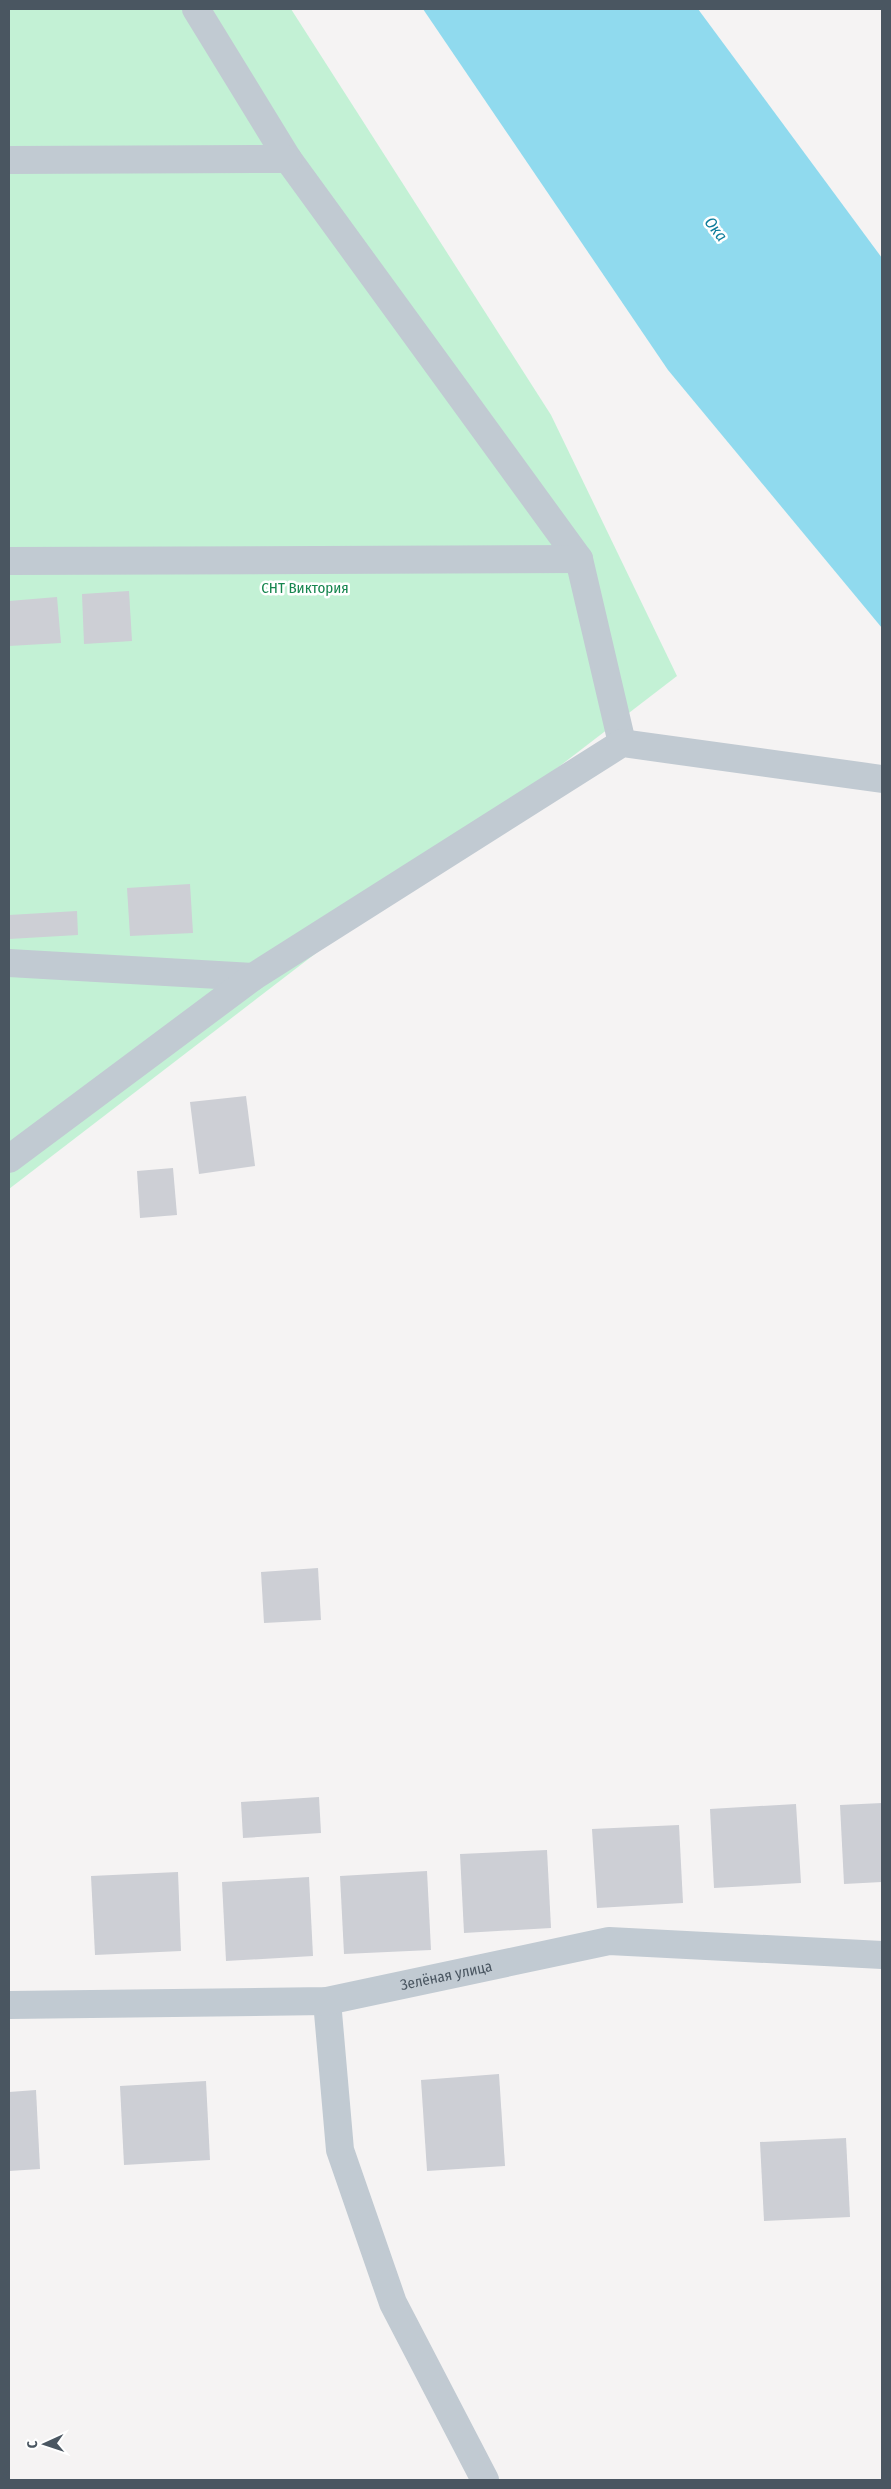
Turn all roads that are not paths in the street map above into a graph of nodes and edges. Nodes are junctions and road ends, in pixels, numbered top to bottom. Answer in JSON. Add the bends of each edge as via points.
{"nodes":[{"id":1,"x":196,"y":9,"type":"edge"},
{"id":2,"x":288,"y":159,"type":"junction"},
{"id":3,"x":9,"y":160,"type":"edge"},
{"id":4,"x":579,"y":559,"type":"junction"},
{"id":5,"x":9,"y":561,"type":"edge"},
{"id":6,"x":622,"y":743,"type":"junction"},
{"id":7,"x":882,"y":779,"type":"edge"},
{"id":8,"x":9,"y":963,"type":"edge"},
{"id":9,"x":253,"y":977,"type":"junction"},
{"id":10,"x":9,"y":1159,"type":"edge"},
{"id":11,"x":882,"y":1955,"type":"edge"},
{"id":12,"x":327,"y":2001,"type":"junction"},
{"id":13,"x":9,"y":2005,"type":"edge"},
{"id":14,"x":485,"y":2480,"type":"edge"}],
"edges":[{"from":1,"to":2,"type":"street"},
{"from":2,"to":3,"type":"street"},
{"from":2,"to":4,"type":"street"},
{"from":4,"to":5,"type":"street"},
{"from":4,"to":6,"type":"street"},
{"from":6,"to":7,"type":"street"},
{"from":6,"to":9,"type":"street"},
{"from":8,"to":9,"type":"street"},
{"from":9,"to":10,"type":"street"},
{"from":11,"to":12,"type":"street","name":"Зелёная улица","via":[[610,1941]]},
{"from":12,"to":13,"type":"street","name":"Зелёная улица"},
{"from":12,"to":14,"type":"street","via":[[340,2150],[393,2303]]}]}
